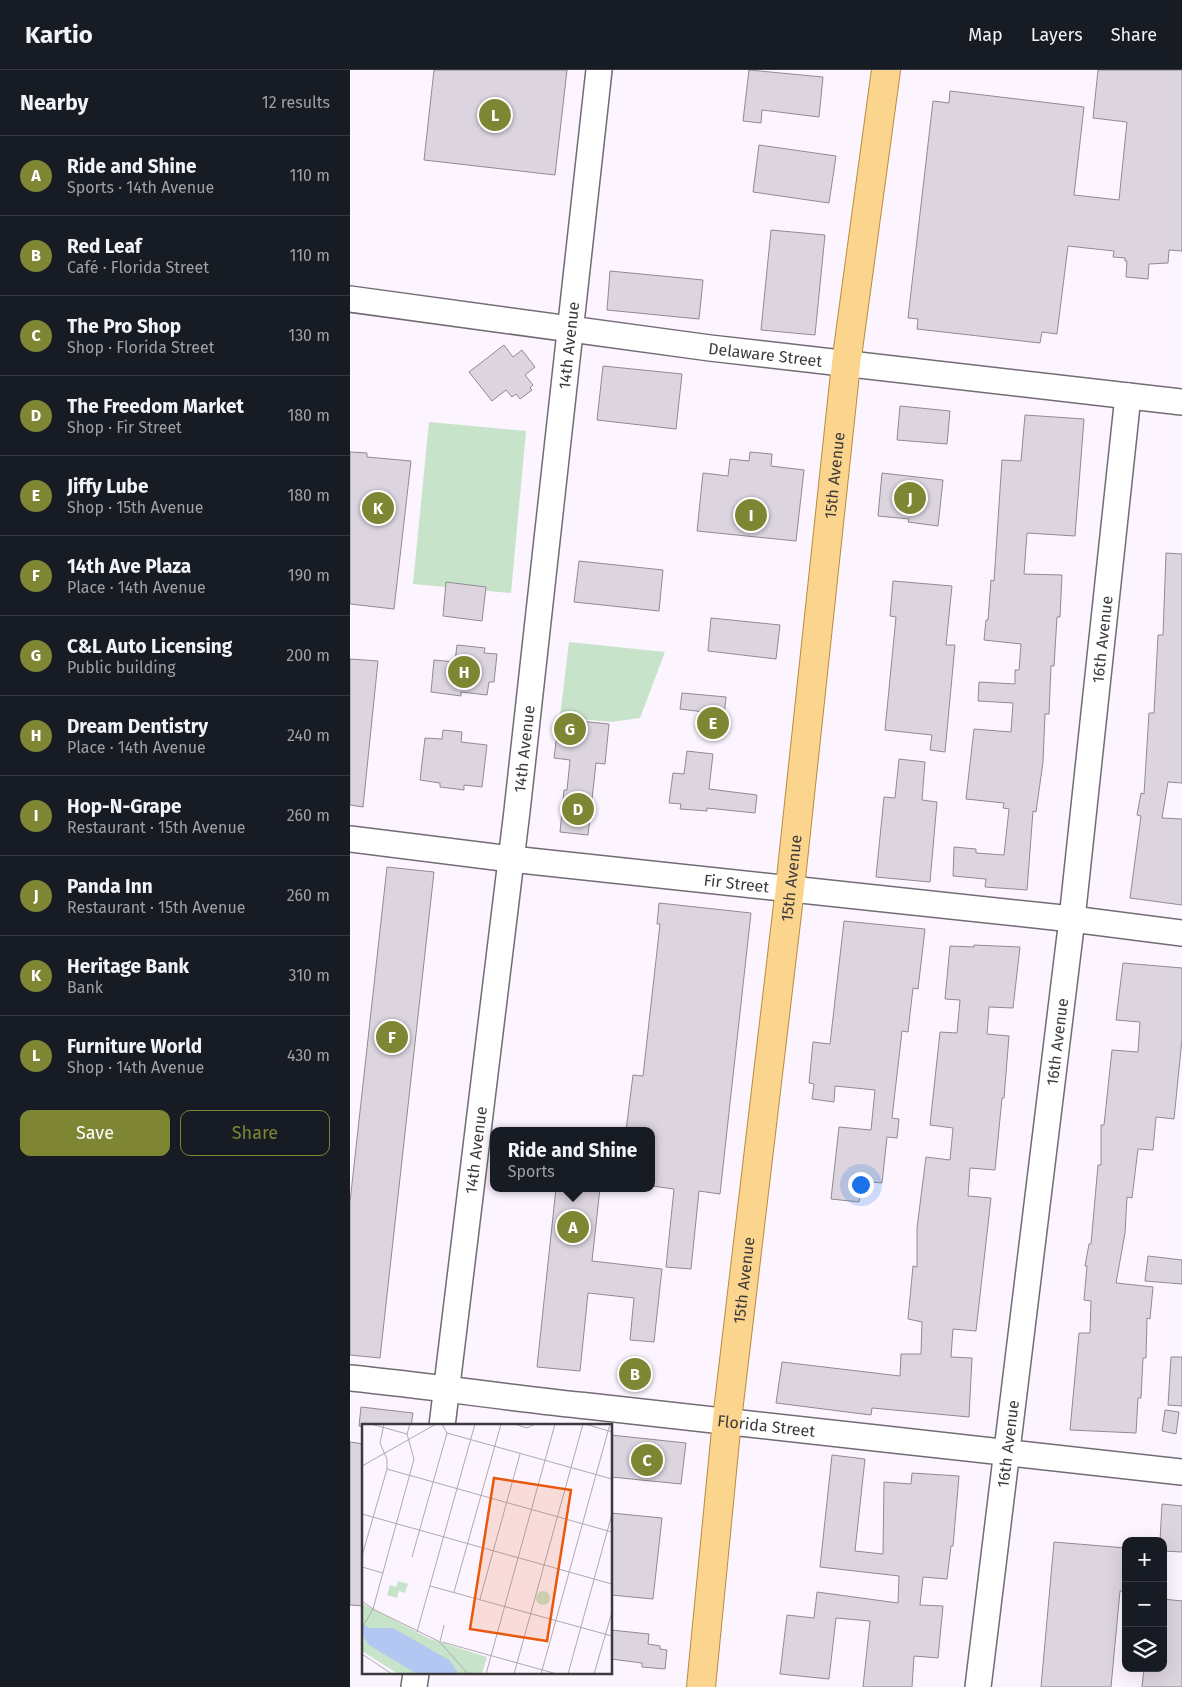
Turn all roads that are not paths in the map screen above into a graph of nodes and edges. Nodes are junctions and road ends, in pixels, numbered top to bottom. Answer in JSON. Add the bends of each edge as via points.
{"nodes":[{"id":1,"x":599,"y":70,"type":"edge"},
{"id":2,"x":886,"y":70,"type":"edge"},
{"id":3,"x":350,"y":299,"type":"edge"},
{"id":4,"x":569,"y":330,"type":"junction"},
{"id":5,"x":846,"y":364,"type":"junction"},
{"id":6,"x":1128,"y":396,"type":"junction"},
{"id":7,"x":1182,"y":402,"type":"edge"},
{"id":8,"x":350,"y":838,"type":"edge"},
{"id":9,"x":511,"y":859,"type":"junction"},
{"id":10,"x":790,"y":888,"type":"junction"},
{"id":11,"x":1072,"y":919,"type":"junction"},
{"id":12,"x":1182,"y":933,"type":"edge"},
{"id":13,"x":350,"y":1378,"type":"edge"},
{"id":14,"x":446,"y":1388,"type":"junction"},
{"id":15,"x":727,"y":1420,"type":"junction"},
{"id":16,"x":442,"y":1424,"type":"edge"},
{"id":17,"x":1007,"y":1453,"type":"junction"},
{"id":18,"x":1182,"y":1472,"type":"edge"},
{"id":19,"x":416,"y":1674,"type":"edge"},
{"id":20,"x":414,"y":1687,"type":"edge"},
{"id":21,"x":701,"y":1687,"type":"edge"},
{"id":22,"x":978,"y":1687,"type":"edge"}],
"edges":[{"from":1,"to":4,"type":"street","name":"14th Avenue"},
{"from":2,"to":5,"type":"main road","name":"15th Avenue"},
{"from":3,"to":4,"type":"street","name":"Delaware Street"},
{"from":4,"to":5,"type":"street","name":"Delaware Street"},
{"from":4,"to":9,"type":"street","name":"14th Avenue"},
{"from":5,"to":6,"type":"street","name":"Delaware Street"},
{"from":5,"to":10,"type":"main road","name":"15th Avenue"},
{"from":6,"to":7,"type":"street","name":"Delaware Street"},
{"from":6,"to":11,"type":"street","name":"16th Avenue"},
{"from":8,"to":9,"type":"street","name":"Fir Street"},
{"from":9,"to":10,"type":"street","name":"Fir Street"},
{"from":9,"to":14,"type":"street","name":"14th Avenue"},
{"from":10,"to":11,"type":"street","name":"Fir Street"},
{"from":10,"to":15,"type":"main road","name":"15th Avenue"},
{"from":11,"to":12,"type":"street","name":"Fir Street"},
{"from":11,"to":17,"type":"street","name":"16th Avenue"},
{"from":13,"to":14,"type":"street","name":"Florida Street"},
{"from":14,"to":15,"type":"street","name":"Florida Street"},
{"from":14,"to":16,"type":"street","name":"14th Avenue"},
{"from":15,"to":17,"type":"street","name":"Florida Street"},
{"from":15,"to":21,"type":"main road","name":"15th Avenue"},
{"from":17,"to":18,"type":"street","name":"Florida Street"},
{"from":17,"to":22,"type":"street","name":"16th Avenue"},
{"from":19,"to":20,"type":"street"}]}
